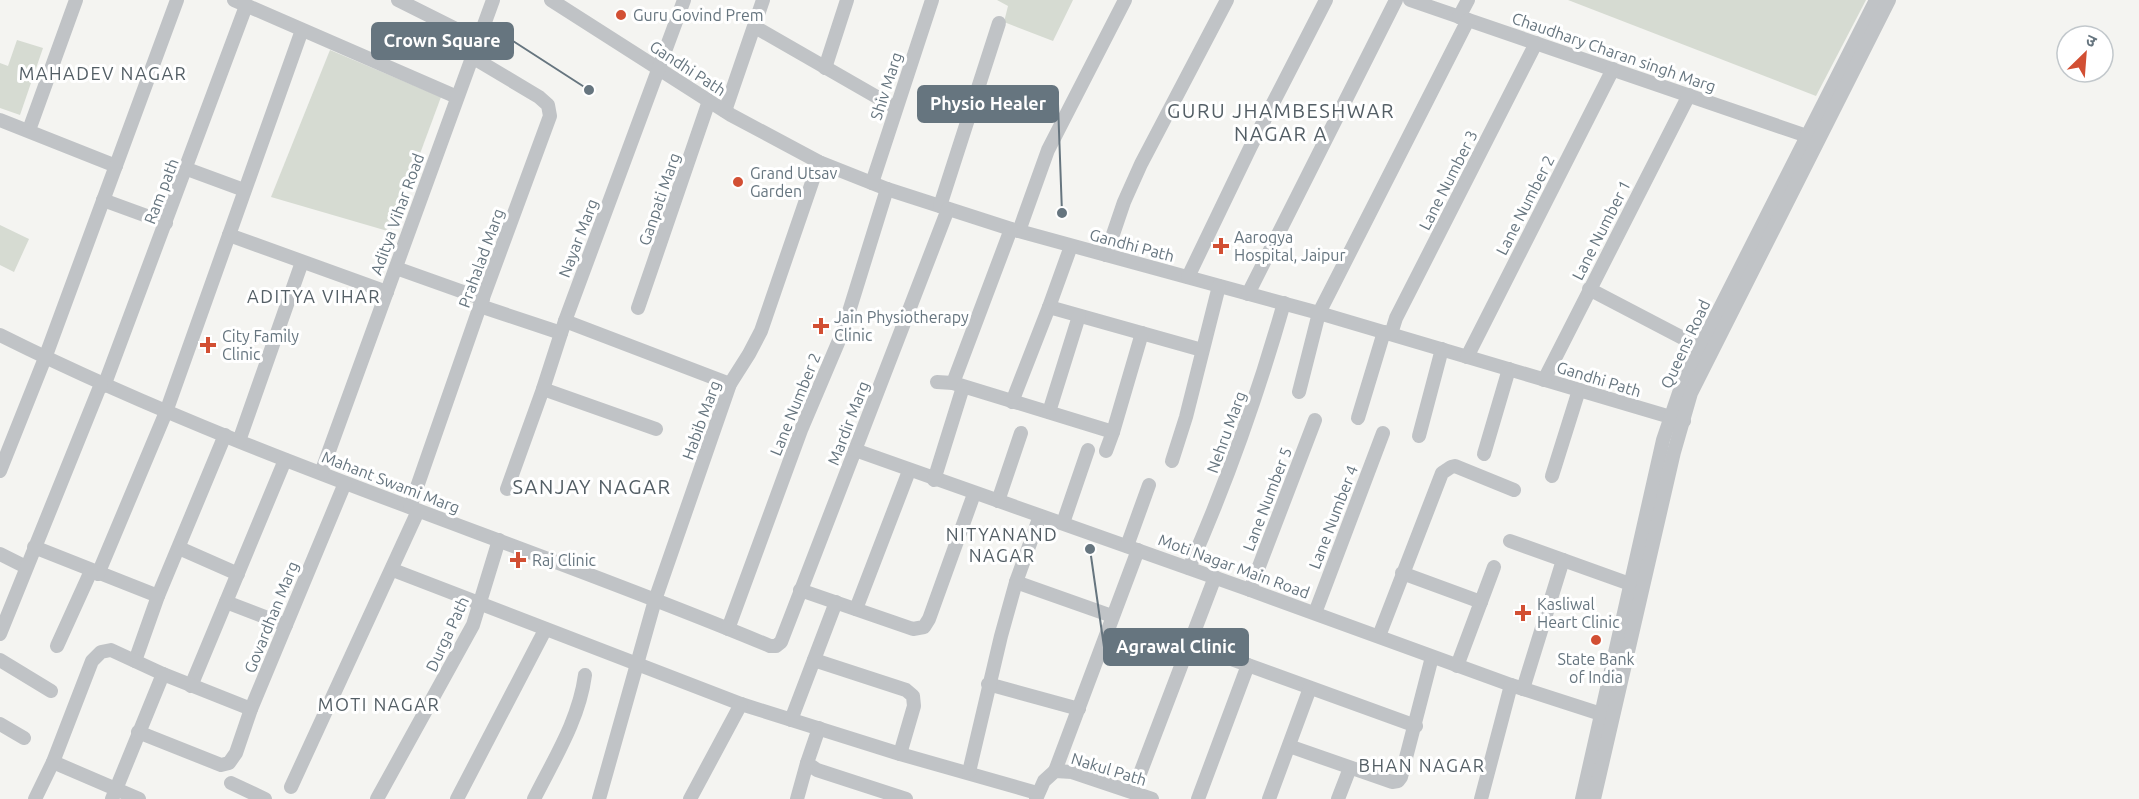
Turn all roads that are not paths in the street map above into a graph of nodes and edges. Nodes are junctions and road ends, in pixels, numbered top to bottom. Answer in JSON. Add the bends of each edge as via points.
{"nodes":[{"id":1,"x":76,"y":0,"type":"edge"},
{"id":2,"x":177,"y":0,"type":"edge"},
{"id":3,"x":398,"y":0,"type":"edge"},
{"id":4,"x":493,"y":0,"type":"edge"},
{"id":5,"x":551,"y":0,"type":"edge"},
{"id":6,"x":684,"y":0,"type":"edge"},
{"id":7,"x":763,"y":0,"type":"edge"},
{"id":8,"x":847,"y":0,"type":"edge"},
{"id":9,"x":932,"y":0,"type":"edge"},
{"id":10,"x":1125,"y":0,"type":"edge"},
{"id":11,"x":1227,"y":0,"type":"edge"},
{"id":12,"x":1326,"y":0,"type":"edge"},
{"id":13,"x":1396,"y":0,"type":"edge"},
{"id":14,"x":1410,"y":0,"type":"edge"},
{"id":15,"x":1468,"y":0,"type":"edge"},
{"id":16,"x":1876,"y":0,"type":"edge"},
{"id":17,"x":1889,"y":0,"type":"edge"},
{"id":18,"x":240,"y":3,"type":"edge"},
{"id":19,"x":1464,"y":19,"type":"junction"},
{"id":20,"x":999,"y":22,"type":"dead end"},
{"id":21,"x":754,"y":27,"type":"junction"},
{"id":22,"x":302,"y":30,"type":"junction"},
{"id":23,"x":478,"y":40,"type":"junction"},
{"id":24,"x":1536,"y":43,"type":"junction"},
{"id":25,"x":472,"y":57,"type":"junction"},
{"id":26,"x":825,"y":68,"type":"junction"},
{"id":27,"x":660,"y":69,"type":"junction"},
{"id":28,"x":1613,"y":69,"type":"junction"},
{"id":29,"x":1689,"y":95,"type":"junction"},
{"id":30,"x":457,"y":97,"type":"junction"},
{"id":31,"x":709,"y":101,"type":"junction"},
{"id":32,"x":896,"y":108,"type":"junction"},
{"id":33,"x":725,"y":111,"type":"junction"},
{"id":34,"x":0,"y":120,"type":"edge"},
{"id":35,"x":29,"y":130,"type":"junction"},
{"id":36,"x":1807,"y":136,"type":"junction"},
{"id":37,"x":819,"y":162,"type":"junction"},
{"id":38,"x":116,"y":166,"type":"junction"},
{"id":39,"x":187,"y":169,"type":"junction"},
{"id":40,"x":872,"y":183,"type":"junction"},
{"id":41,"x":887,"y":189,"type":"junction"},
{"id":42,"x":244,"y":190,"type":"junction"},
{"id":43,"x":103,"y":200,"type":"junction"},
{"id":44,"x":944,"y":208,"type":"junction"},
{"id":45,"x":166,"y":223,"type":"junction"},
{"id":46,"x":1015,"y":230,"type":"junction"},
{"id":47,"x":229,"y":235,"type":"junction"},
{"id":48,"x":1071,"y":246,"type":"junction"},
{"id":49,"x":1106,"y":255,"type":"junction"},
{"id":50,"x":302,"y":262,"type":"junction"},
{"id":51,"x":396,"y":268,"type":"junction"},
{"id":52,"x":1188,"y":277,"type":"junction"},
{"id":53,"x":1219,"y":286,"type":"junction"},
{"id":54,"x":1589,"y":289,"type":"junction"},
{"id":55,"x":387,"y":292,"type":"junction"},
{"id":56,"x":1248,"y":294,"type":"junction"},
{"id":57,"x":482,"y":303,"type":"junction"},
{"id":58,"x":1284,"y":303,"type":"junction"},
{"id":59,"x":1049,"y":307,"type":"junction"},
{"id":60,"x":638,"y":308,"type":"dead end"},
{"id":61,"x":1318,"y":313,"type":"junction"},
{"id":62,"x":1079,"y":316,"type":"junction"},
{"id":63,"x":563,"y":327,"type":"junction"},
{"id":64,"x":1142,"y":333,"type":"junction"},
{"id":65,"x":1388,"y":333,"type":"junction"},
{"id":66,"x":0,"y":335,"type":"edge"},
{"id":67,"x":1700,"y":347,"type":"junction"},
{"id":68,"x":1442,"y":349,"type":"junction"},
{"id":69,"x":1202,"y":350,"type":"junction"},
{"id":70,"x":1467,"y":357,"type":"junction"},
{"id":71,"x":45,"y":358,"type":"junction"},
{"id":72,"x":1509,"y":369,"type":"junction"},
{"id":73,"x":1544,"y":380,"type":"junction"},
{"id":74,"x":937,"y":382,"type":"dead end"},
{"id":75,"x":730,"y":384,"type":"junction"},
{"id":76,"x":103,"y":385,"type":"junction"},
{"id":77,"x":958,"y":385,"type":"junction"},
{"id":78,"x":543,"y":389,"type":"junction"},
{"id":79,"x":1579,"y":390,"type":"junction"},
{"id":80,"x":1299,"y":392,"type":"dead end"},
{"id":81,"x":1012,"y":402,"type":"junction"},
{"id":82,"x":166,"y":412,"type":"junction"},
{"id":83,"x":1049,"y":412,"type":"junction"},
{"id":84,"x":1359,"y":418,"type":"dead end"},
{"id":85,"x":1677,"y":419,"type":"junction"},
{"id":86,"x":1315,"y":420,"type":"dead end"},
{"id":87,"x":656,"y":429,"type":"dead end"},
{"id":88,"x":1113,"y":432,"type":"junction"},
{"id":89,"x":1022,"y":433,"type":"dead end"},
{"id":90,"x":1383,"y":433,"type":"dead end"},
{"id":91,"x":225,"y":435,"type":"junction"},
{"id":92,"x":1419,"y":436,"type":"dead end"},
{"id":93,"x":239,"y":441,"type":"junction"},
{"id":94,"x":855,"y":450,"type":"junction"},
{"id":95,"x":1088,"y":450,"type":"dead end"},
{"id":96,"x":1106,"y":451,"type":"dead end"},
{"id":97,"x":1484,"y":454,"type":"dead end"},
{"id":98,"x":285,"y":460,"type":"junction"},
{"id":99,"x":1173,"y":461,"type":"dead end"},
{"id":100,"x":0,"y":471,"type":"edge"},
{"id":101,"x":909,"y":471,"type":"junction"},
{"id":102,"x":321,"y":473,"type":"junction"},
{"id":103,"x":1552,"y":476,"type":"dead end"},
{"id":104,"x":934,"y":480,"type":"junction"},
{"id":105,"x":345,"y":483,"type":"junction"},
{"id":106,"x":1149,"y":485,"type":"dead end"},
{"id":107,"x":507,"y":489,"type":"dead end"},
{"id":108,"x":1514,"y":490,"type":"dead end"},
{"id":109,"x":974,"y":494,"type":"junction"},
{"id":110,"x":998,"y":501,"type":"junction"},
{"id":111,"x":414,"y":509,"type":"junction"},
{"id":112,"x":1040,"y":516,"type":"junction"},
{"id":113,"x":1063,"y":523,"type":"junction"},
{"id":114,"x":499,"y":540,"type":"junction"},
{"id":115,"x":1510,"y":540,"type":"dead end"},
{"id":116,"x":34,"y":547,"type":"junction"},
{"id":117,"x":179,"y":548,"type":"junction"},
{"id":118,"x":1132,"y":548,"type":"junction"},
{"id":119,"x":0,"y":554,"type":"edge"},
{"id":120,"x":1563,"y":560,"type":"junction"},
{"id":121,"x":26,"y":567,"type":"junction"},
{"id":122,"x":1494,"y":567,"type":"dead end"},
{"id":123,"x":1189,"y":568,"type":"junction"},
{"id":124,"x":393,"y":570,"type":"junction"},
{"id":125,"x":94,"y":572,"type":"junction"},
{"id":126,"x":1402,"y":573,"type":"junction"},
{"id":127,"x":238,"y":574,"type":"junction"},
{"id":128,"x":1215,"y":577,"type":"junction"},
{"id":129,"x":1016,"y":582,"type":"junction"},
{"id":130,"x":1630,"y":584,"type":"junction"},
{"id":131,"x":800,"y":590,"type":"junction"},
{"id":132,"x":1250,"y":590,"type":"junction"},
{"id":133,"x":158,"y":596,"type":"junction"},
{"id":134,"x":655,"y":600,"type":"junction"},
{"id":135,"x":226,"y":602,"type":"junction"},
{"id":136,"x":836,"y":602,"type":"junction"},
{"id":137,"x":1481,"y":602,"type":"junction"},
{"id":138,"x":480,"y":604,"type":"junction"},
{"id":139,"x":856,"y":609,"type":"junction"},
{"id":140,"x":4,"y":613,"type":"edge"},
{"id":141,"x":1315,"y":613,"type":"junction"},
{"id":142,"x":1112,"y":616,"type":"junction"},
{"id":143,"x":286,"y":625,"type":"junction"},
{"id":144,"x":728,"y":629,"type":"junction"},
{"id":145,"x":545,"y":630,"type":"junction"},
{"id":146,"x":0,"y":634,"type":"edge"},
{"id":147,"x":1379,"y":636,"type":"junction"},
{"id":148,"x":1190,"y":644,"type":"junction"},
{"id":149,"x":57,"y":646,"type":"dead end"},
{"id":150,"x":776,"y":646,"type":"joint"},
{"id":151,"x":1432,"y":657,"type":"junction"},
{"id":152,"x":0,"y":660,"type":"edge"},
{"id":153,"x":814,"y":660,"type":"junction"},
{"id":154,"x":135,"y":661,"type":"junction"},
{"id":155,"x":638,"y":665,"type":"junction"},
{"id":156,"x":1248,"y":665,"type":"junction"},
{"id":157,"x":1457,"y":666,"type":"junction"},
{"id":158,"x":163,"y":674,"type":"junction"},
{"id":159,"x":585,"y":675,"type":"dead end"},
{"id":160,"x":988,"y":684,"type":"junction"},
{"id":161,"x":191,"y":686,"type":"junction"},
{"id":162,"x":1517,"y":687,"type":"junction"},
{"id":163,"x":1310,"y":688,"type":"junction"},
{"id":164,"x":51,"y":691,"type":"dead end"},
{"id":165,"x":741,"y":704,"type":"junction"},
{"id":166,"x":251,"y":709,"type":"junction"},
{"id":167,"x":1079,"y":709,"type":"junction"},
{"id":168,"x":1601,"y":714,"type":"junction"},
{"id":169,"x":791,"y":720,"type":"junction"},
{"id":170,"x":0,"y":724,"type":"edge"},
{"id":171,"x":1416,"y":726,"type":"junction"},
{"id":172,"x":819,"y":729,"type":"junction"},
{"id":173,"x":138,"y":732,"type":"junction"},
{"id":174,"x":24,"y":738,"type":"dead end"},
{"id":175,"x":1289,"y":746,"type":"junction"},
{"id":176,"x":900,"y":754,"type":"junction"},
{"id":177,"x":53,"y":762,"type":"junction"},
{"id":178,"x":807,"y":763,"type":"junction"},
{"id":179,"x":1350,"y":768,"type":"junction"},
{"id":180,"x":1055,"y":771,"type":"junction"},
{"id":181,"x":969,"y":772,"type":"junction"},
{"id":182,"x":231,"y":783,"type":"dead end"},
{"id":183,"x":291,"y":787,"type":"dead end"},
{"id":184,"x":1133,"y":792,"type":"junction"},
{"id":185,"x":114,"y":794,"type":"edge"},
{"id":186,"x":1036,"y":796,"type":"edge"},
{"id":187,"x":35,"y":799,"type":"edge"},
{"id":188,"x":139,"y":799,"type":"edge"},
{"id":189,"x":265,"y":799,"type":"edge"},
{"id":190,"x":377,"y":799,"type":"edge"},
{"id":191,"x":457,"y":799,"type":"edge"},
{"id":192,"x":534,"y":799,"type":"edge"},
{"id":193,"x":600,"y":799,"type":"edge"},
{"id":194,"x":690,"y":799,"type":"edge"},
{"id":195,"x":797,"y":799,"type":"edge"},
{"id":196,"x":906,"y":799,"type":"edge"},
{"id":197,"x":1152,"y":799,"type":"edge"},
{"id":198,"x":1198,"y":799,"type":"edge"},
{"id":199,"x":1269,"y":799,"type":"edge"},
{"id":200,"x":1338,"y":799,"type":"edge"},
{"id":201,"x":1481,"y":799,"type":"edge"},
{"id":202,"x":1582,"y":799,"type":"edge"},
{"id":203,"x":1594,"y":799,"type":"edge"}],
"edges":[{"from":1,"to":35,"type":"street"},
{"from":2,"to":38,"type":"street"},
{"from":3,"to":23,"type":"street"},
{"from":4,"to":23,"type":"street","name":"Aditya Vihar Road"},
{"from":5,"to":27,"type":"street","name":"Gandhi Path"},
{"from":6,"to":27,"type":"street","name":"Nayar Marg"},
{"from":7,"to":21,"type":"street"},
{"from":8,"to":26,"type":"street"},
{"from":9,"to":32,"type":"street","name":"Shiv Marg"},
{"from":10,"to":46,"type":"street","via":[[1048,150]]},
{"from":11,"to":49,"type":"street","via":[[1141,164]]},
{"from":12,"to":52,"type":"street"},
{"from":13,"to":56,"type":"street"},
{"from":14,"to":19,"type":"street","name":"Chaudhary Charan singh Marg"},
{"from":15,"to":19,"type":"street"},
{"from":16,"to":36,"type":"street","name":"Queens Road"},
{"from":17,"to":85,"type":"street","name":"Queens Road"},
{"from":18,"to":22,"type":"street"},
{"from":18,"to":39,"type":"street","name":"Ram path"},
{"from":19,"to":24,"type":"street","name":"Chaudhary Charan singh Marg"},
{"from":19,"to":61,"type":"street"},
{"from":20,"to":44,"type":"street","name":"Mardir Marg"},
{"from":21,"to":26,"type":"street"},
{"from":21,"to":33,"type":"street"},
{"from":22,"to":30,"type":"street"},
{"from":22,"to":42,"type":"street"},
{"from":23,"to":25,"type":"street","name":"Aditya Vihar Road"},
{"from":24,"to":28,"type":"street","name":"Chaudhary Charan singh Marg"},
{"from":24,"to":65,"type":"street","name":"Lane Number 3"},
{"from":25,"to":30,"type":"street","name":"Aditya Vihar Road"},
{"from":25,"to":57,"type":"street","name":"Prahalad Marg","via":[[539,97],[548,105],[550,116]]},
{"from":26,"to":32,"type":"street"},
{"from":27,"to":31,"type":"street","name":"Gandhi Path"},
{"from":27,"to":63,"type":"street","name":"Nayar Marg"},
{"from":28,"to":29,"type":"street","name":"Chaudhary Charan singh Marg"},
{"from":28,"to":70,"type":"street","name":"Lane Number 2"},
{"from":29,"to":36,"type":"street","name":"Chaudhary Charan singh Marg"},
{"from":29,"to":54,"type":"street","name":"Lane Number 1"},
{"from":30,"to":51,"type":"street","name":"Aditya Vihar Road"},
{"from":31,"to":33,"type":"street","name":"Gandhi Path"},
{"from":31,"to":60,"type":"street","name":"Ganpati Marg"},
{"from":32,"to":40,"type":"street","name":"Shiv Marg"},
{"from":33,"to":37,"type":"street","name":"Gandhi Path"},
{"from":34,"to":35,"type":"street"},
{"from":35,"to":38,"type":"street"},
{"from":36,"to":67,"type":"street","name":"Queens Road"},
{"from":37,"to":40,"type":"street","name":"Gandhi Path"},
{"from":37,"to":75,"type":"street","name":"Habib Marg","via":[[761,331]]},
{"from":38,"to":43,"type":"street"},
{"from":39,"to":42,"type":"street"},
{"from":39,"to":45,"type":"street","name":"Ram path"},
{"from":40,"to":41,"type":"street","name":"Gandhi Path"},
{"from":41,"to":44,"type":"street","name":"Gandhi Path"},
{"from":41,"to":144,"type":"street","name":"Lane Number 2","via":[[843,331],[801,430]]},
{"from":42,"to":47,"type":"street"},
{"from":43,"to":45,"type":"street"},
{"from":43,"to":71,"type":"street"},
{"from":44,"to":46,"type":"street","name":"Gandhi Path"},
{"from":44,"to":94,"type":"street","name":"Mardir Marg"},
{"from":45,"to":76,"type":"street","name":"Ram path"},
{"from":46,"to":48,"type":"street","name":"Gandhi Path"},
{"from":46,"to":77,"type":"street"},
{"from":47,"to":50,"type":"street"},
{"from":47,"to":82,"type":"street"},
{"from":48,"to":49,"type":"street","name":"Gandhi Path"},
{"from":48,"to":59,"type":"street"},
{"from":49,"to":52,"type":"street","name":"Gandhi Path"},
{"from":50,"to":55,"type":"street"},
{"from":50,"to":93,"type":"street"},
{"from":51,"to":55,"type":"street","name":"Aditya Vihar Road"},
{"from":51,"to":57,"type":"street"},
{"from":52,"to":53,"type":"street","name":"Gandhi Path"},
{"from":53,"to":56,"type":"street","name":"Gandhi Path"},
{"from":53,"to":69,"type":"street"},
{"from":54,"to":67,"type":"street"},
{"from":54,"to":73,"type":"street","name":"Lane Number 1"},
{"from":55,"to":102,"type":"street","name":"Aditya Vihar Road"},
{"from":56,"to":58,"type":"street","name":"Gandhi Path"},
{"from":57,"to":63,"type":"street"},
{"from":57,"to":111,"type":"street","name":"Prahalad Marg"},
{"from":58,"to":61,"type":"street","name":"Gandhi Path"},
{"from":58,"to":123,"type":"street","name":"Nehru Marg","via":[[1238,451]]},
{"from":59,"to":62,"type":"street"},
{"from":59,"to":81,"type":"street"},
{"from":61,"to":65,"type":"street","name":"Gandhi Path"},
{"from":61,"to":80,"type":"street"},
{"from":62,"to":64,"type":"street"},
{"from":62,"to":83,"type":"street"},
{"from":63,"to":75,"type":"street"},
{"from":63,"to":78,"type":"street","name":"Nayar Marg"},
{"from":64,"to":69,"type":"street"},
{"from":64,"to":88,"type":"street"},
{"from":65,"to":68,"type":"street","name":"Gandhi Path"},
{"from":65,"to":84,"type":"street","name":"Lane Number 3"},
{"from":66,"to":71,"type":"street","name":"Mahant Swami Marg"},
{"from":67,"to":85,"type":"street","name":"Queens Road","via":[[1683,381]]},
{"from":68,"to":70,"type":"street","name":"Gandhi Path"},
{"from":68,"to":92,"type":"street"},
{"from":69,"to":99,"type":"street"},
{"from":70,"to":72,"type":"street","name":"Gandhi Path"},
{"from":71,"to":76,"type":"street","name":"Mahant Swami Marg"},
{"from":71,"to":100,"type":"street"},
{"from":72,"to":73,"type":"street","name":"Gandhi Path"},
{"from":72,"to":97,"type":"street"},
{"from":73,"to":79,"type":"street","name":"Gandhi Path"},
{"from":74,"to":77,"type":"street"},
{"from":75,"to":134,"type":"street","name":"Habib Marg"},
{"from":76,"to":82,"type":"street","name":"Mahant Swami Marg"},
{"from":76,"to":116,"type":"street","name":"Ram path"},
{"from":77,"to":81,"type":"street"},
{"from":77,"to":104,"type":"street"},
{"from":78,"to":87,"type":"street"},
{"from":78,"to":107,"type":"street","name":"Nayar Marg"},
{"from":79,"to":85,"type":"street","name":"Gandhi Path"},
{"from":79,"to":103,"type":"street"},
{"from":81,"to":83,"type":"street"},
{"from":82,"to":91,"type":"street","name":"Mahant Swami Marg"},
{"from":82,"to":125,"type":"street"},
{"from":83,"to":88,"type":"street"},
{"from":85,"to":130,"type":"street","name":"Queens Road","via":[[1663,440]]},
{"from":85,"to":203,"type":"street","name":"Queens Road","via":[[1674,452]]},
{"from":86,"to":132,"type":"street","name":"Lane Number 5"},
{"from":88,"to":96,"type":"street"},
{"from":89,"to":110,"type":"street"},
{"from":90,"to":141,"type":"street","name":"Lane Number 4"},
{"from":91,"to":93,"type":"street","name":"Mahant Swami Marg"},
{"from":91,"to":117,"type":"street"},
{"from":93,"to":98,"type":"street","name":"Mahant Swami Marg"},
{"from":94,"to":101,"type":"street","name":"Moti Nagar Main Road"},
{"from":94,"to":131,"type":"street","name":"Mardir Marg"},
{"from":95,"to":113,"type":"street"},
{"from":98,"to":102,"type":"street","name":"Mahant Swami Marg"},
{"from":98,"to":127,"type":"street"},
{"from":101,"to":104,"type":"street","name":"Moti Nagar Main Road"},
{"from":101,"to":139,"type":"street"},
{"from":102,"to":105,"type":"street","name":"Mahant Swami Marg"},
{"from":104,"to":109,"type":"street","name":"Moti Nagar Main Road"},
{"from":105,"to":111,"type":"street","name":"Mahant Swami Marg"},
{"from":105,"to":143,"type":"street","name":"Govardhan Marg"},
{"from":106,"to":118,"type":"street"},
{"from":108,"to":126,"type":"street","via":[[1455,466],[1446,469]]},
{"from":109,"to":110,"type":"street","name":"Moti Nagar Main Road"},
{"from":109,"to":139,"type":"street","via":[[924,627],[913,629]]},
{"from":110,"to":112,"type":"street","name":"Moti Nagar Main Road"},
{"from":111,"to":114,"type":"street","name":"Mahant Swami Marg"},
{"from":111,"to":124,"type":"street","name":"Prahalad Marg"},
{"from":112,"to":113,"type":"street","name":"Moti Nagar Main Road"},
{"from":112,"to":129,"type":"street"},
{"from":113,"to":118,"type":"street","name":"Moti Nagar Main Road"},
{"from":114,"to":134,"type":"street","name":"Mahant Swami Marg"},
{"from":114,"to":138,"type":"street","name":"Durga Path"},
{"from":115,"to":120,"type":"street"},
{"from":116,"to":121,"type":"street","name":"Ram path"},
{"from":116,"to":125,"type":"street"},
{"from":117,"to":127,"type":"street"},
{"from":117,"to":133,"type":"street"},
{"from":118,"to":123,"type":"street","name":"Moti Nagar Main Road"},
{"from":118,"to":142,"type":"street"},
{"from":119,"to":121,"type":"street"},
{"from":120,"to":130,"type":"street"},
{"from":120,"to":162,"type":"street"},
{"from":121,"to":140,"type":"street","name":"Ram path"},
{"from":122,"to":137,"type":"street"},
{"from":123,"to":128,"type":"street","name":"Moti Nagar Main Road"},
{"from":124,"to":138,"type":"street"},
{"from":124,"to":183,"type":"street","name":"Prahalad Marg"},
{"from":125,"to":133,"type":"street"},
{"from":125,"to":149,"type":"street"},
{"from":126,"to":137,"type":"street"},
{"from":126,"to":147,"type":"street"},
{"from":127,"to":135,"type":"street"},
{"from":128,"to":132,"type":"street","name":"Moti Nagar Main Road"},
{"from":128,"to":148,"type":"street"},
{"from":129,"to":142,"type":"street"},
{"from":129,"to":160,"type":"street"},
{"from":130,"to":168,"type":"street","name":"Queens Road"},
{"from":131,"to":136,"type":"street"},
{"from":131,"to":150,"type":"street","name":"Mardir Marg","via":[[781,642]]},
{"from":132,"to":141,"type":"street","name":"Moti Nagar Main Road"},
{"from":133,"to":154,"type":"street"},
{"from":134,"to":144,"type":"street","name":"Mahant Swami Marg"},
{"from":134,"to":155,"type":"street","name":"Habib Marg"},
{"from":135,"to":143,"type":"street"},
{"from":135,"to":161,"type":"street"},
{"from":136,"to":139,"type":"street"},
{"from":136,"to":153,"type":"street"},
{"from":137,"to":157,"type":"street"},
{"from":138,"to":145,"type":"street"},
{"from":138,"to":190,"type":"street","name":"Durga Path","via":[[463,645]]},
{"from":140,"to":146,"type":"street","name":"Ram path"},
{"from":141,"to":147,"type":"street","name":"Moti Nagar Main Road"},
{"from":142,"to":167,"type":"street"},
{"from":143,"to":166,"type":"street","name":"Govardhan Marg"},
{"from":144,"to":150,"type":"street","name":"Mahant Swami Marg"},
{"from":145,"to":155,"type":"street"},
{"from":145,"to":191,"type":"street"},
{"from":147,"to":151,"type":"street","name":"Moti Nagar Main Road"},
{"from":148,"to":156,"type":"street"},
{"from":148,"to":184,"type":"street"},
{"from":151,"to":157,"type":"street","name":"Moti Nagar Main Road"},
{"from":151,"to":171,"type":"street"},
{"from":152,"to":164,"type":"street"},
{"from":153,"to":169,"type":"street"},
{"from":153,"to":176,"type":"street","via":[[906,690],[913,696]]},
{"from":154,"to":158,"type":"street"},
{"from":154,"to":177,"type":"street","via":[[111,650],[101,652],[92,661]]},
{"from":155,"to":165,"type":"street"},
{"from":155,"to":193,"type":"street","name":"Habib Marg"},
{"from":156,"to":163,"type":"street"},
{"from":156,"to":198,"type":"street"},
{"from":157,"to":162,"type":"street","name":"Moti Nagar Main Road"},
{"from":158,"to":161,"type":"street"},
{"from":158,"to":173,"type":"street"},
{"from":159,"to":192,"type":"street","via":[[573,720]]},
{"from":160,"to":167,"type":"street"},
{"from":160,"to":181,"type":"street"},
{"from":161,"to":166,"type":"street"},
{"from":162,"to":168,"type":"street","name":"Moti Nagar Main Road"},
{"from":162,"to":201,"type":"street"},
{"from":163,"to":171,"type":"street"},
{"from":163,"to":175,"type":"street"},
{"from":165,"to":169,"type":"street"},
{"from":165,"to":194,"type":"street"},
{"from":166,"to":173,"type":"street","name":"Govardhan Marg","via":[[236,753],[229,763],[221,765]]},
{"from":167,"to":180,"type":"street"},
{"from":168,"to":202,"type":"street","name":"Queens Road"},
{"from":169,"to":172,"type":"street"},
{"from":170,"to":174,"type":"street"},
{"from":171,"to":179,"type":"street","via":[[1398,781]]},
{"from":172,"to":176,"type":"street"},
{"from":172,"to":178,"type":"street"},
{"from":173,"to":185,"type":"street"},
{"from":175,"to":179,"type":"street"},
{"from":175,"to":199,"type":"street"},
{"from":176,"to":181,"type":"street"},
{"from":177,"to":185,"type":"street"},
{"from":177,"to":187,"type":"street"},
{"from":178,"to":195,"type":"street"},
{"from":178,"to":196,"type":"street","via":[[817,770]]},
{"from":179,"to":200,"type":"street"},
{"from":180,"to":184,"type":"street","name":"Nakul Path","via":[[1072,772]]},
{"from":180,"to":186,"type":"street","name":"Nakul Path"},
{"from":181,"to":186,"type":"street"},
{"from":182,"to":189,"type":"street"},
{"from":184,"to":197,"type":"street","name":"Nakul Path"},
{"from":185,"to":188,"type":"street"}]}
